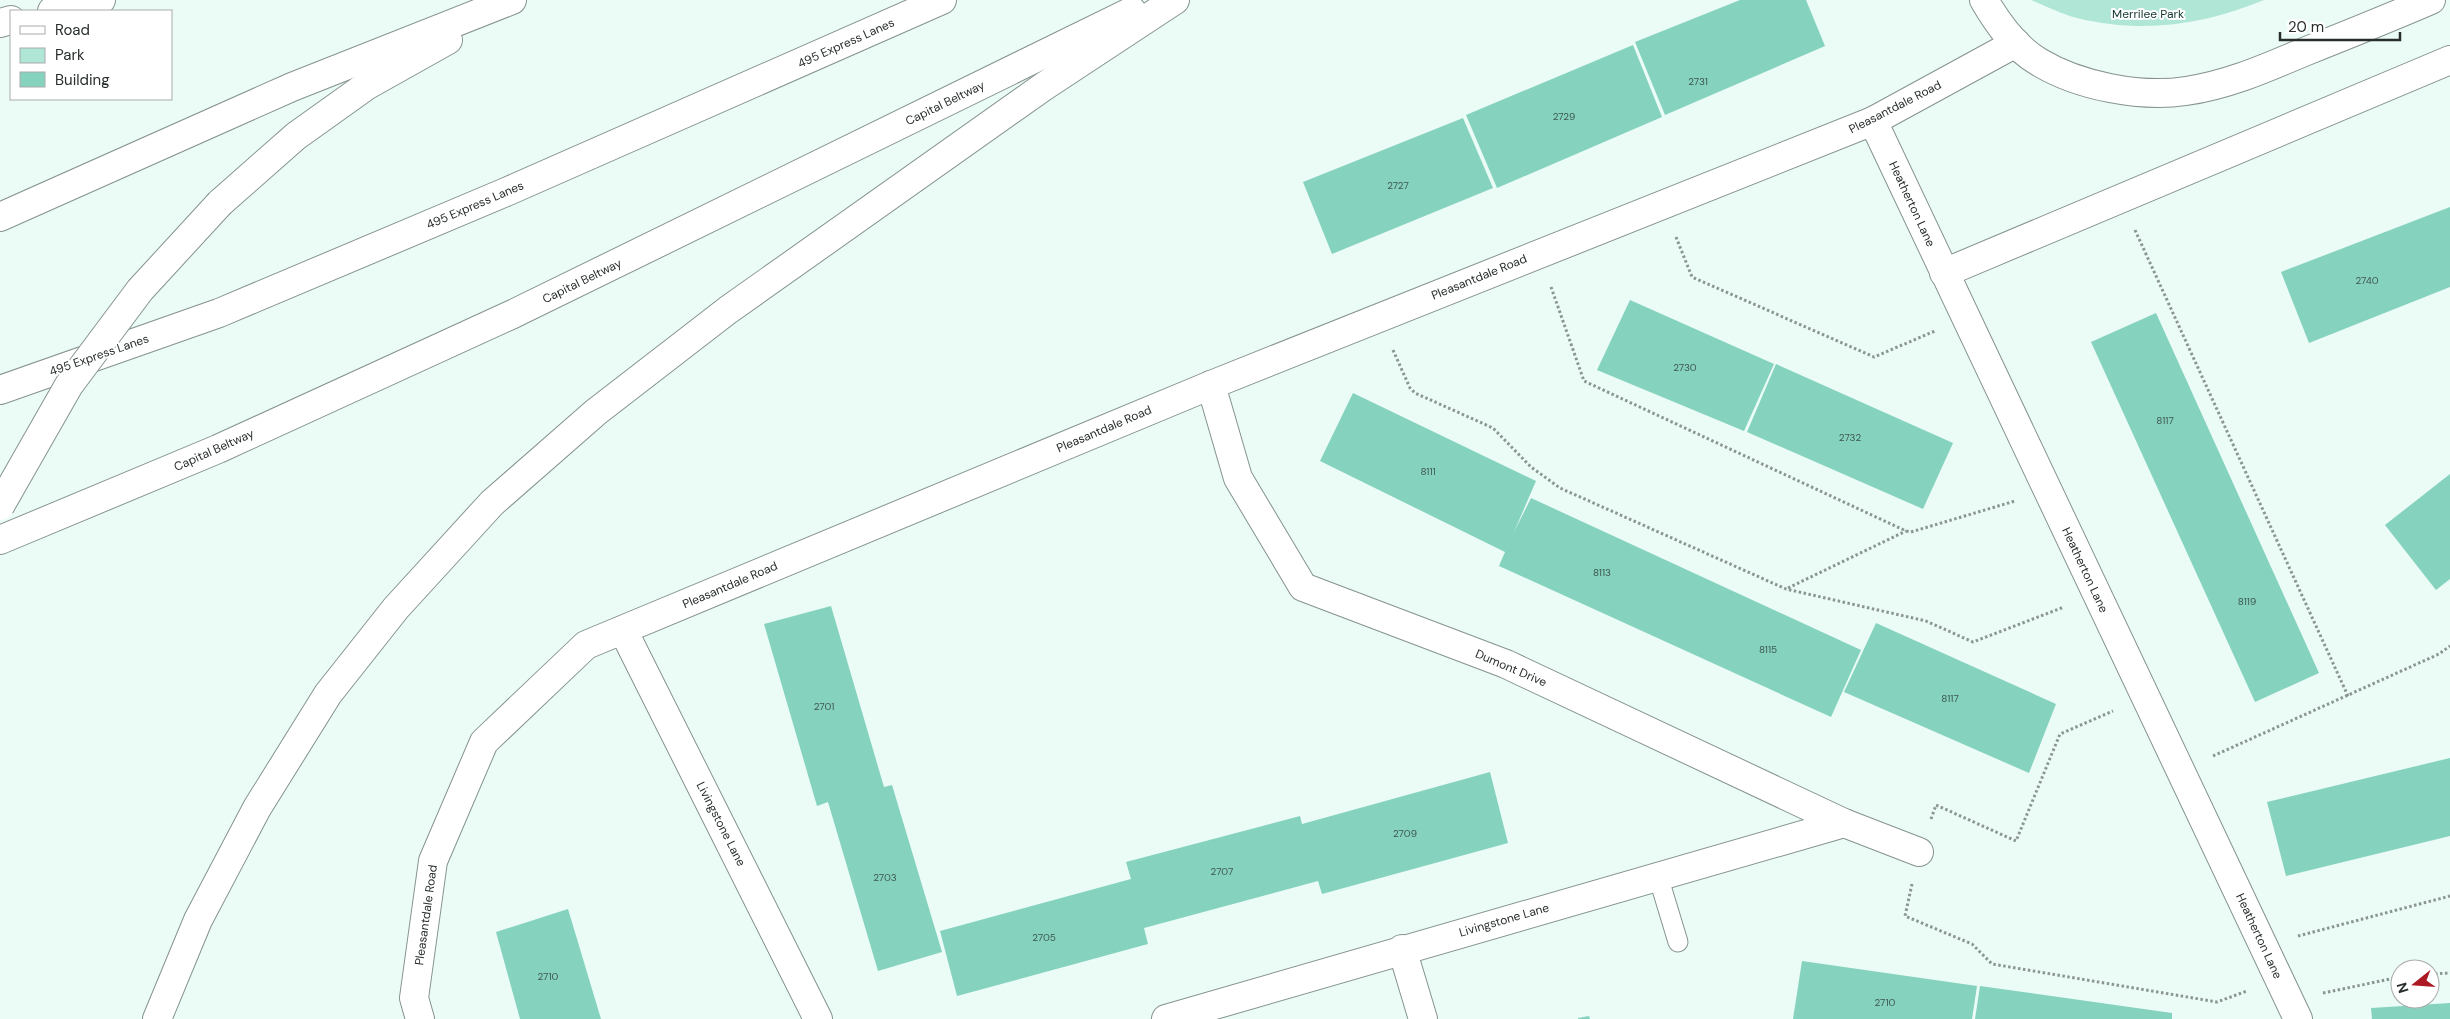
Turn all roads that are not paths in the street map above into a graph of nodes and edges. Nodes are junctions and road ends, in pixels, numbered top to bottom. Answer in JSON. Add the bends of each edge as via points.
{"nodes":[{"id":1,"x":101,"y":0,"type":"edge"},
{"id":2,"x":512,"y":0,"type":"edge"},
{"id":3,"x":530,"y":0,"type":"edge"},
{"id":4,"x":942,"y":0,"type":"edge"},
{"id":5,"x":1154,"y":0,"type":"edge"},
{"id":6,"x":1175,"y":0,"type":"edge"},
{"id":7,"x":1984,"y":0,"type":"edge"},
{"id":8,"x":2431,"y":0,"type":"edge"},
{"id":9,"x":56,"y":10,"type":"edge"},
{"id":10,"x":2016,"y":43,"type":"junction"},
{"id":11,"x":2450,"y":60,"type":"edge"},
{"id":12,"x":1872,"y":121,"type":"junction"},
{"id":13,"x":0,"y":217,"type":"edge"},
{"id":14,"x":1944,"y":273,"type":"junction"},
{"id":15,"x":1210,"y":384,"type":"junction"},
{"id":16,"x":0,"y":390,"type":"edge"},
{"id":17,"x":0,"y":506,"type":"edge"},
{"id":18,"x":0,"y":540,"type":"edge"},
{"id":19,"x":623,"y":630,"type":"junction"},
{"id":20,"x":1844,"y":823,"type":"junction"},
{"id":21,"x":1919,"y":852,"type":"road end"},
{"id":22,"x":1658,"y":876,"type":"junction"},
{"id":23,"x":1678,"y":942,"type":"dead end"},
{"id":24,"x":1402,"y":949,"type":"junction"},
{"id":25,"x":2289,"y":999,"type":"edge"},
{"id":26,"x":157,"y":1019,"type":"edge"},
{"id":27,"x":420,"y":1019,"type":"edge"},
{"id":28,"x":818,"y":1019,"type":"edge"},
{"id":29,"x":1166,"y":1019,"type":"edge"},
{"id":30,"x":1423,"y":1019,"type":"edge"}],
"edges":[{"from":1,"to":9,"type":"main road"},
{"from":2,"to":13,"type":"main road","via":[[292,87]]},
{"from":3,"to":17,"type":"main road","bridge":true,"via":[[428,50],[366,86],[296,136],[220,203],[140,290],[69,385]]},
{"from":4,"to":16,"type":"main road","name":"495 Express Lanes","via":[[506,192],[219,313]]},
{"from":5,"to":18,"type":"main road","name":"Capital Beltway","via":[[513,314],[218,449]]},
{"from":6,"to":26,"type":"main road","via":[[1043,87],[728,310],[596,412],[492,503],[396,608],[328,694],[257,808],[198,920]]},
{"from":7,"to":10,"type":"main road"},
{"from":8,"to":10,"type":"main road","via":[[2236,80],[2185,92],[2132,92],[2086,83],[2039,62]]},
{"from":10,"to":12,"type":"main road","name":"Pleasantdale Road"},
{"from":11,"to":14,"type":"main road"},
{"from":12,"to":14,"type":"main road","name":"Heatherton Lane"},
{"from":12,"to":15,"type":"main road","name":"Pleasantdale Road"},
{"from":14,"to":25,"type":"main road","name":"Heatherton Lane"},
{"from":15,"to":19,"type":"main road","name":"Pleasantdale Road"},
{"from":15,"to":20,"type":"main road","name":"Dumont Drive","via":[[1238,478],[1303,587],[1506,664]]},
{"from":19,"to":27,"type":"main road","name":"Pleasantdale Road","via":[[586,645],[484,742],[433,861],[414,998]]},
{"from":19,"to":28,"type":"main road","name":"Livingstone Lane"},
{"from":20,"to":21,"type":"main road","name":"Dumont Drive"},
{"from":20,"to":22,"type":"main road","name":"Livingstone Lane"},
{"from":22,"to":23,"type":"lane"},
{"from":22,"to":24,"type":"main road","name":"Livingstone Lane"},
{"from":24,"to":29,"type":"main road","name":"Livingstone Lane"},
{"from":24,"to":30,"type":"main road"}]}
